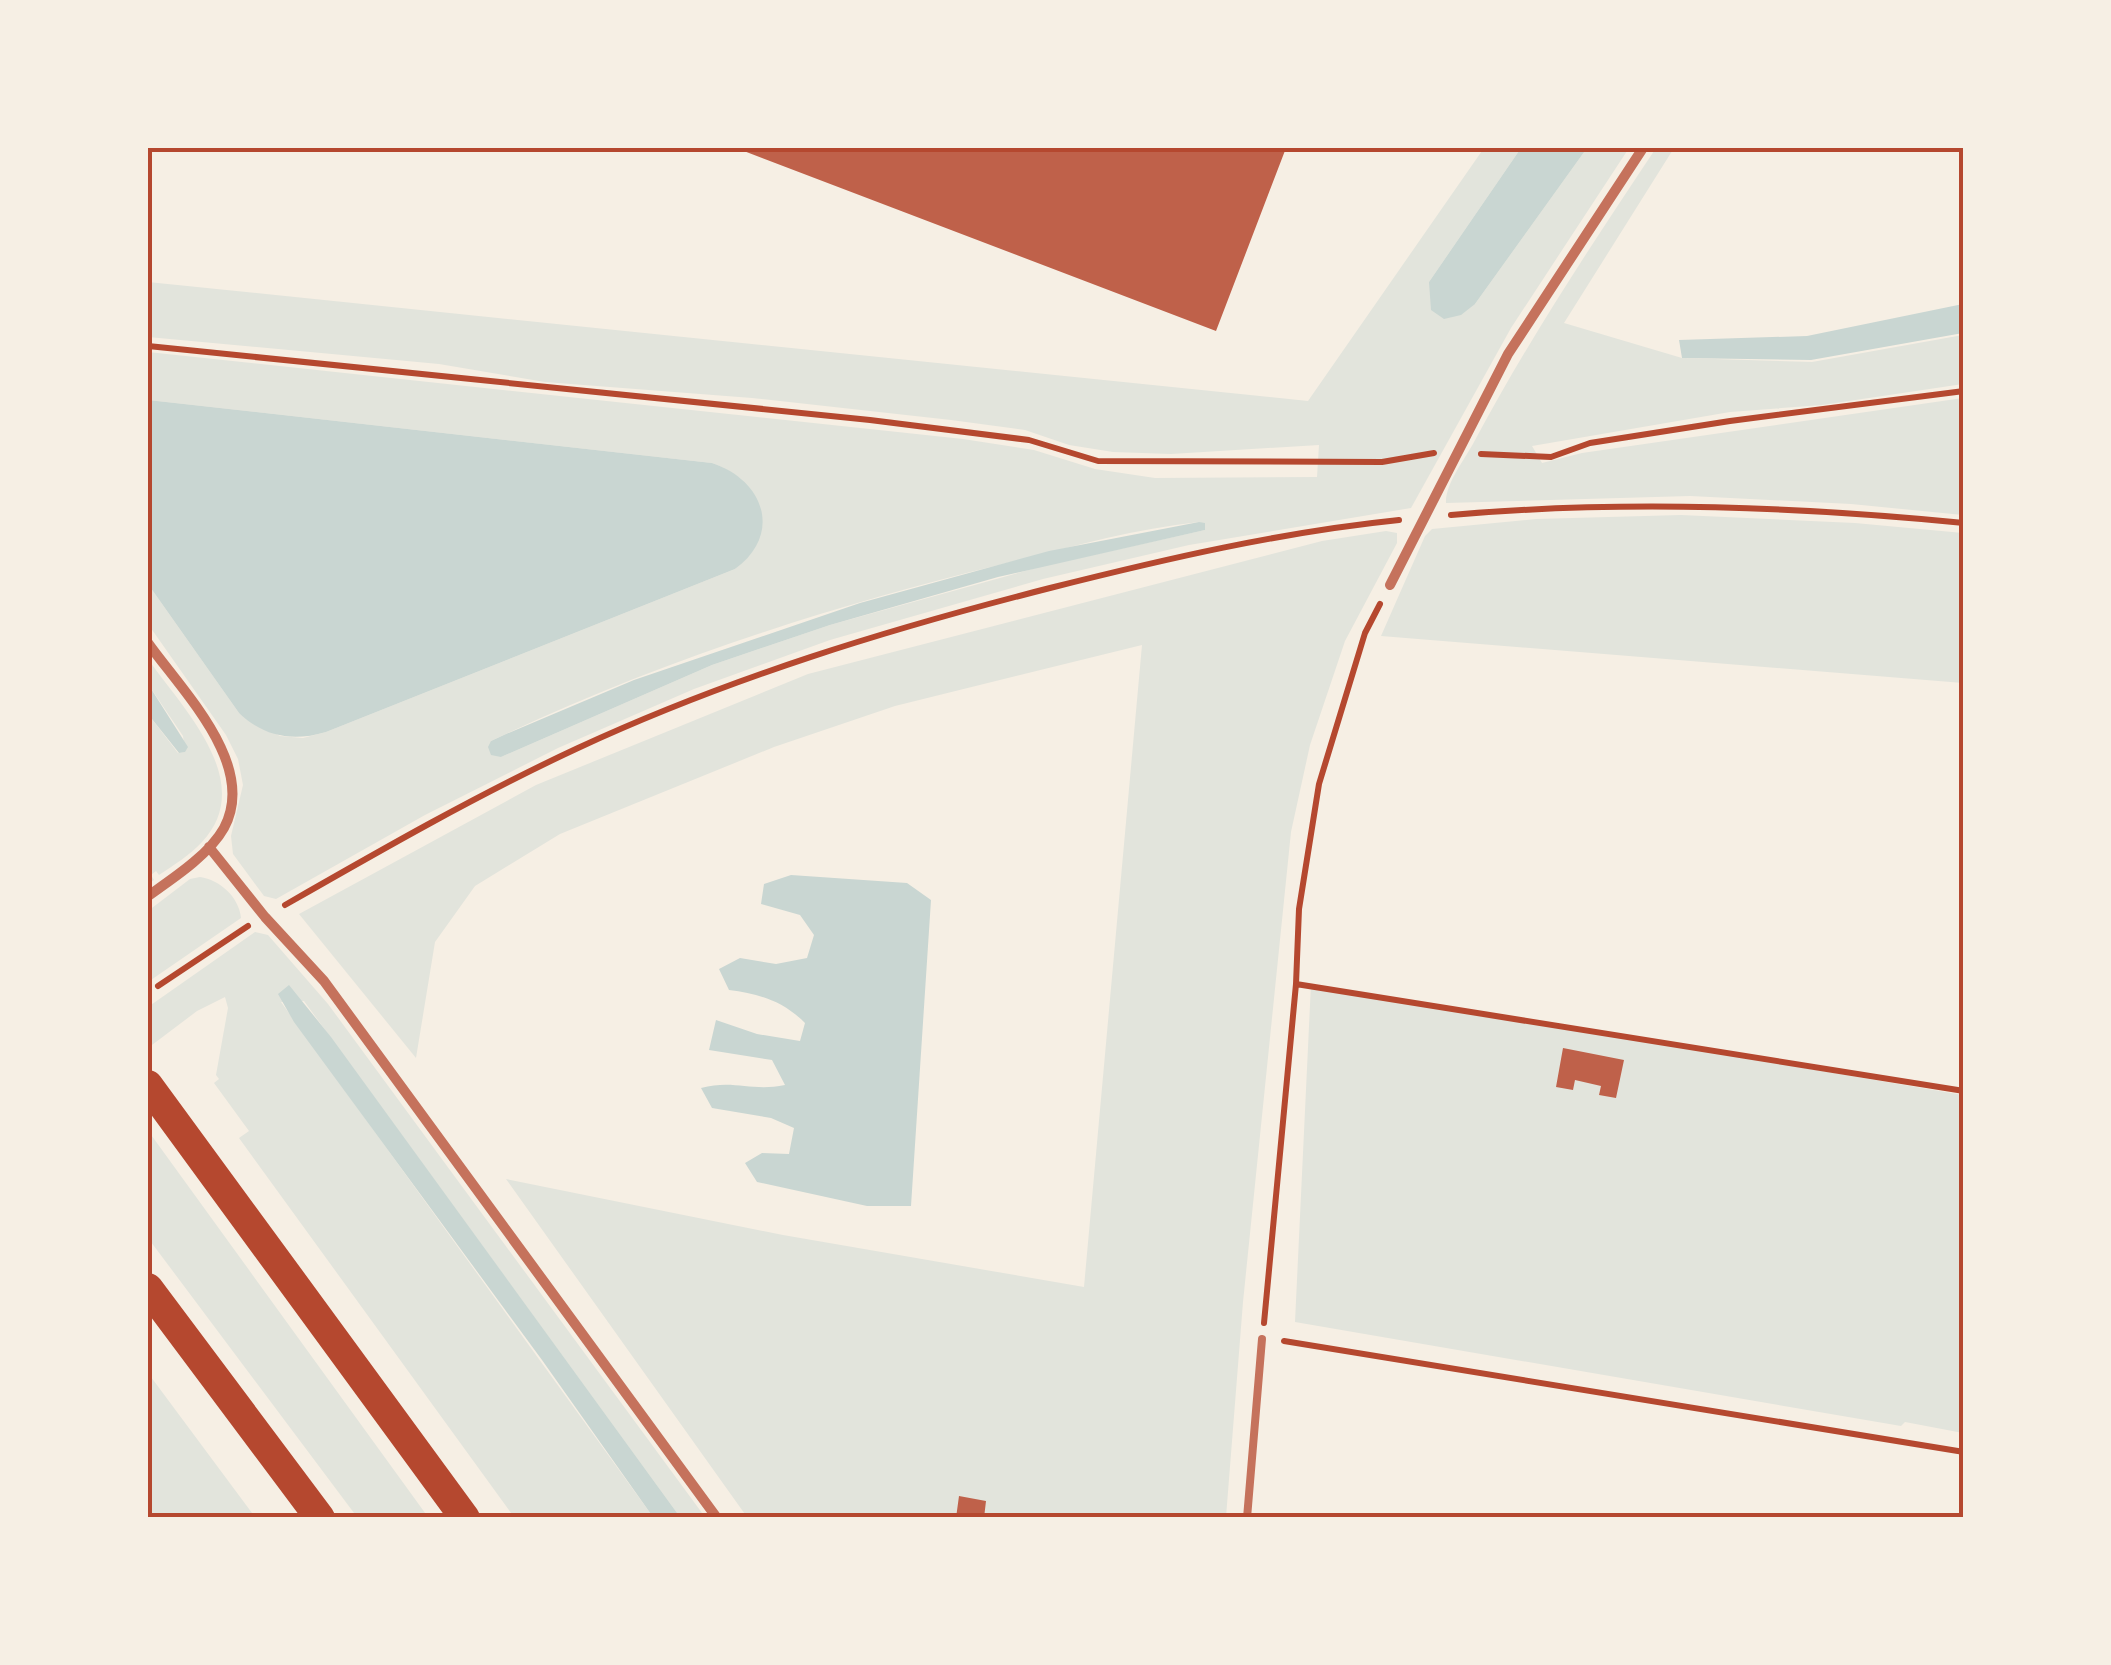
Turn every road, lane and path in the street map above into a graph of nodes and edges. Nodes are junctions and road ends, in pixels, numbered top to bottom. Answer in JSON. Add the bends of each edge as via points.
{"nodes":[{"id":1,"x":1643,"y":148,"type":"edge"},
{"id":2,"x":148,"y":346,"type":"edge"},
{"id":3,"x":1964,"y":392,"type":"edge"},
{"id":4,"x":1456,"y":451,"type":"junction"},
{"id":5,"x":1422,"y":518,"type":"junction"},
{"id":6,"x":1964,"y":524,"type":"edge"},
{"id":7,"x":1390,"y":585,"type":"joint"},
{"id":8,"x":148,"y":643,"type":"edge"},
{"id":9,"x":209,"y":847,"type":"junction"},
{"id":10,"x":148,"y":896,"type":"edge"},
{"id":11,"x":265,"y":916,"type":"junction"},
{"id":12,"x":1296,"y":984,"type":"junction"},
{"id":13,"x":158,"y":986,"type":"dead end"},
{"id":14,"x":1964,"y":1091,"type":"edge"},
{"id":15,"x":153,"y":1094,"type":"edge"},
{"id":16,"x":148,"y":1288,"type":"edge"},
{"id":17,"x":1262,"y":1339,"type":"junction"},
{"id":18,"x":1964,"y":1452,"type":"edge"},
{"id":19,"x":320,"y":1518,"type":"edge"},
{"id":20,"x":465,"y":1518,"type":"edge"},
{"id":21,"x":718,"y":1518,"type":"edge"},
{"id":22,"x":1246,"y":1518,"type":"edge"}],
"edges":[{"from":1,"to":4,"type":"street","via":[[1518,338]]},
{"from":2,"to":4,"type":"path","via":[[870,420],[1029,440],[1098,461],[1382,462]]},
{"from":3,"to":4,"type":"path","via":[[1590,443],[1551,457]]},
{"from":4,"to":5,"type":"street"},
{"from":5,"to":6,"type":"path","via":[[1544,508],[1742,506]]},
{"from":5,"to":7,"type":"street"},
{"from":5,"to":11,"type":"path","via":[[1173,557],[856,642],[582,747]]},
{"from":7,"to":12,"type":"path","via":[[1365,633],[1319,784],[1298,910]]},
{"from":8,"to":9,"type":"street","via":[[229,764],[233,790],[225,827]]},
{"from":9,"to":10,"type":"street"},
{"from":9,"to":11,"type":"street"},
{"from":11,"to":13,"type":"path"},
{"from":11,"to":21,"type":"street","via":[[324,982]]},
{"from":12,"to":14,"type":"path"},
{"from":12,"to":17,"type":"path"},
{"from":15,"to":20,"type":"highway"},
{"from":16,"to":19,"type":"highway"},
{"from":17,"to":18,"type":"path"},
{"from":17,"to":22,"type":"lane"}]}
